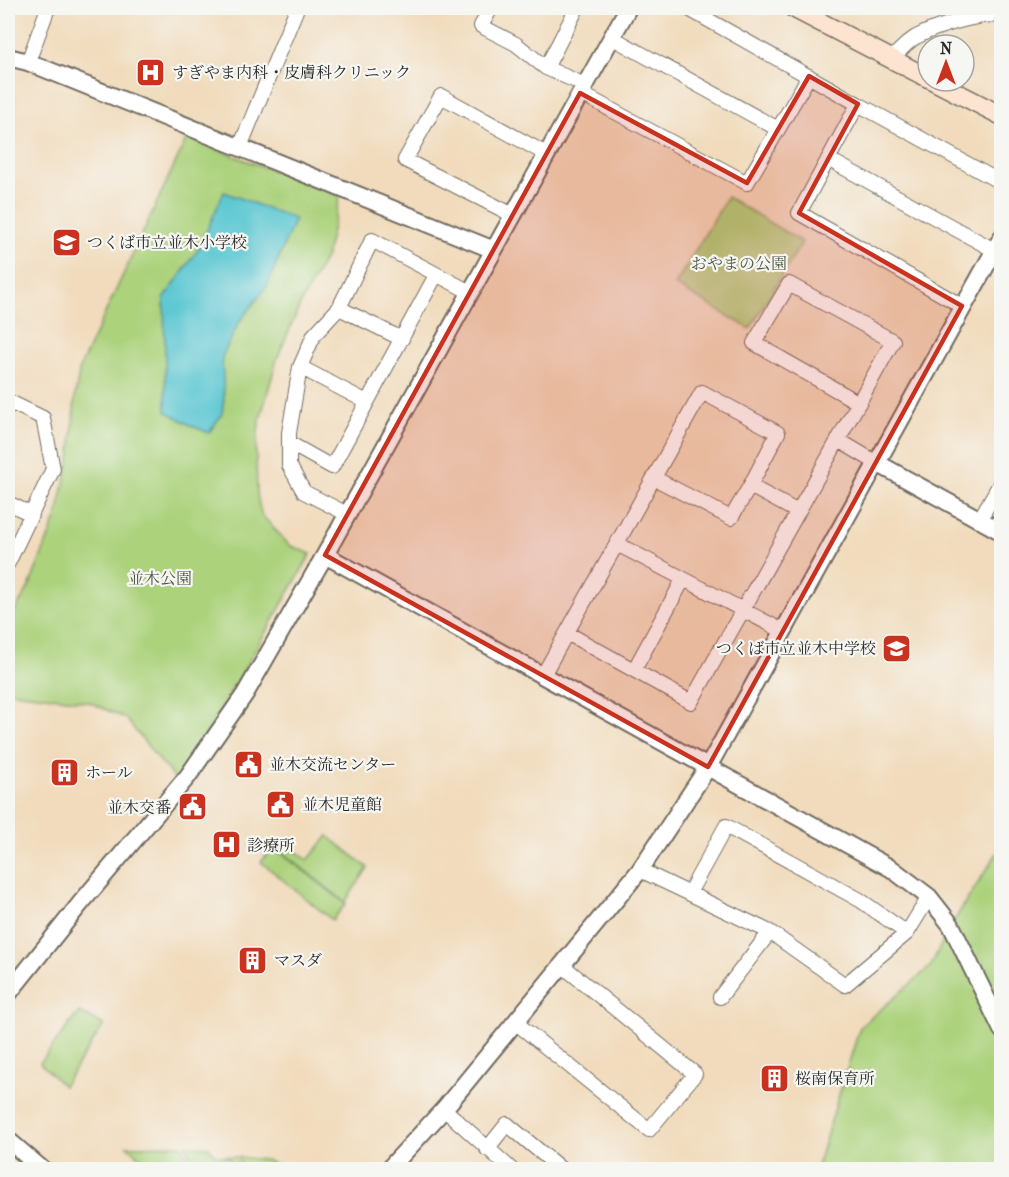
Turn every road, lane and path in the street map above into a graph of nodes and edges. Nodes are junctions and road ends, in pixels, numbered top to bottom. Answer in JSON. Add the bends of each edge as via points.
{"nodes":[{"id":1,"x":48,"y":8,"type":"edge"},
{"id":2,"x":297,"y":8,"type":"edge"},
{"id":3,"x":491,"y":8,"type":"edge"},
{"id":4,"x":577,"y":8,"type":"edge"},
{"id":5,"x":628,"y":8,"type":"edge"},
{"id":6,"x":687,"y":8,"type":"edge"},
{"id":7,"x":793,"y":8,"type":"edge"},
{"id":8,"x":1002,"y":16,"type":"edge"},
{"id":9,"x":611,"y":37,"type":"junction"},
{"id":10,"x":8,"y":57,"type":"edge"},
{"id":11,"x":891,"y":58,"type":"junction"},
{"id":12,"x":28,"y":62,"type":"junction"},
{"id":13,"x":546,"y":68,"type":"junction"},
{"id":14,"x":916,"y":72,"type":"edge"},
{"id":15,"x":808,"y":76,"type":"junction"},
{"id":16,"x":582,"y":89,"type":"junction"},
{"id":17,"x":957,"y":93,"type":"edge"},
{"id":18,"x":858,"y":104,"type":"junction"},
{"id":19,"x":1002,"y":116,"type":"edge"},
{"id":20,"x":778,"y":129,"type":"junction"},
{"id":21,"x":240,"y":147,"type":"junction"},
{"id":22,"x":546,"y":154,"type":"junction"},
{"id":23,"x":828,"y":159,"type":"junction"},
{"id":24,"x":1002,"y":183,"type":"edge"},
{"id":25,"x":513,"y":216,"type":"junction"},
{"id":26,"x":998,"y":243,"type":"edge"},
{"id":27,"x":494,"y":250,"type":"junction"},
{"id":28,"x":436,"y":275,"type":"junction"},
{"id":29,"x":470,"y":292,"type":"junction"},
{"id":30,"x":962,"y":306,"type":"junction"},
{"id":31,"x":339,"y":308,"type":"junction"},
{"id":32,"x":402,"y":339,"type":"junction"},
{"id":33,"x":300,"y":367,"type":"junction"},
{"id":34,"x":367,"y":402,"type":"junction"},
{"id":35,"x":859,"y":403,"type":"junction"},
{"id":36,"x":8,"y":407,"type":"edge"},
{"id":37,"x":838,"y":440,"type":"junction"},
{"id":38,"x":289,"y":443,"type":"junction"},
{"id":39,"x":877,"y":463,"type":"junction"},
{"id":40,"x":654,"y":478,"type":"junction"},
{"id":41,"x":1001,"y":483,"type":"edge"},
{"id":42,"x":750,"y":486,"type":"junction"},
{"id":43,"x":8,"y":503,"type":"edge"},
{"id":44,"x":798,"y":512,"type":"junction"},
{"id":45,"x":31,"y":514,"type":"junction"},
{"id":46,"x":347,"y":514,"type":"junction"},
{"id":47,"x":980,"y":519,"type":"junction"},
{"id":48,"x":1002,"y":532,"type":"edge"},
{"id":49,"x":616,"y":544,"type":"junction"},
{"id":50,"x":325,"y":555,"type":"junction"},
{"id":51,"x":8,"y":563,"type":"edge"},
{"id":52,"x":683,"y":580,"type":"junction"},
{"id":53,"x":742,"y":611,"type":"junction"},
{"id":54,"x":783,"y":632,"type":"junction"},
{"id":55,"x":567,"y":633,"type":"junction"},
{"id":56,"x":634,"y":670,"type":"junction"},
{"id":57,"x":543,"y":675,"type":"junction"},
{"id":58,"x":708,"y":767,"type":"junction"},
{"id":59,"x":640,"y":870,"type":"junction"},
{"id":60,"x":689,"y":893,"type":"junction"},
{"id":61,"x":929,"y":897,"type":"junction"},
{"id":62,"x":770,"y":932,"type":"junction"},
{"id":63,"x":907,"y":933,"type":"junction"},
{"id":64,"x":563,"y":966,"type":"junction"},
{"id":65,"x":8,"y":994,"type":"edge"},
{"id":66,"x":720,"y":997,"type":"dead end"},
{"id":67,"x":515,"y":1022,"type":"junction"},
{"id":68,"x":1002,"y":1030,"type":"edge"},
{"id":69,"x":444,"y":1109,"type":"junction"},
{"id":70,"x":8,"y":1140,"type":"edge"},
{"id":71,"x":487,"y":1149,"type":"junction"},
{"id":72,"x":43,"y":1170,"type":"edge"},
{"id":73,"x":388,"y":1170,"type":"edge"},
{"id":74,"x":512,"y":1170,"type":"edge"},
{"id":75,"x":562,"y":1170,"type":"edge"}],
"edges":[{"from":1,"to":12,"type":"street"},
{"from":2,"to":21,"type":"street"},
{"from":3,"to":13,"type":"street","via":[[481,26],[516,44]]},
{"from":4,"to":13,"type":"street"},
{"from":5,"to":9,"type":"street"},
{"from":6,"to":15,"type":"street"},
{"from":7,"to":11,"type":"main road"},
{"from":8,"to":11,"type":"street","via":[[951,23],[914,38]]},
{"from":9,"to":16,"type":"street"},
{"from":9,"to":20,"type":"street"},
{"from":10,"to":12,"type":"street"},
{"from":11,"to":14,"type":"main road"},
{"from":12,"to":21,"type":"street"},
{"from":13,"to":16,"type":"street"},
{"from":15,"to":18,"type":"street"},
{"from":15,"to":20,"type":"street"},
{"from":16,"to":20,"type":"street","via":[[747,183]]},
{"from":16,"to":22,"type":"street"},
{"from":17,"to":19,"type":"main road"},
{"from":18,"to":23,"type":"street"},
{"from":18,"to":24,"type":"street"},
{"from":21,"to":27,"type":"street"},
{"from":22,"to":25,"type":"street"},
{"from":22,"to":25,"type":"street","via":[[441,96],[405,160]]},
{"from":23,"to":26,"type":"street"},
{"from":23,"to":30,"type":"street","via":[[799,213]]},
{"from":25,"to":27,"type":"street"},
{"from":26,"to":30,"type":"street"},
{"from":27,"to":29,"type":"street"},
{"from":28,"to":29,"type":"street"},
{"from":28,"to":31,"type":"street","via":[[372,240]]},
{"from":28,"to":32,"type":"street"},
{"from":29,"to":46,"type":"street"},
{"from":30,"to":39,"type":"street"},
{"from":31,"to":32,"type":"street"},
{"from":31,"to":33,"type":"street","via":[[314,335]]},
{"from":32,"to":34,"type":"street"},
{"from":33,"to":34,"type":"street"},
{"from":33,"to":38,"type":"street"},
{"from":34,"to":38,"type":"street","via":[[332,467]]},
{"from":35,"to":35,"type":"street","via":[[893,341],[789,284],[754,344]]},
{"from":35,"to":37,"type":"street"},
{"from":36,"to":45,"type":"street","via":[[12,403],[43,418],[53,469]]},
{"from":37,"to":39,"type":"street"},
{"from":37,"to":44,"type":"street"},
{"from":38,"to":46,"type":"street","via":[[289,465],[304,492]]},
{"from":39,"to":47,"type":"street"},
{"from":39,"to":54,"type":"street"},
{"from":40,"to":42,"type":"street","via":[[731,518]]},
{"from":40,"to":42,"type":"street","via":[[702,392],[778,433]]},
{"from":40,"to":49,"type":"street"},
{"from":41,"to":47,"type":"street"},
{"from":42,"to":44,"type":"street"},
{"from":43,"to":45,"type":"street"},
{"from":44,"to":53,"type":"street"},
{"from":45,"to":51,"type":"street"},
{"from":46,"to":50,"type":"street"},
{"from":47,"to":48,"type":"street"},
{"from":49,"to":52,"type":"street"},
{"from":49,"to":55,"type":"street"},
{"from":50,"to":57,"type":"street"},
{"from":50,"to":65,"type":"street","via":[[245,694],[207,751]]},
{"from":52,"to":53,"type":"street"},
{"from":52,"to":56,"type":"street"},
{"from":53,"to":54,"type":"street"},
{"from":53,"to":56,"type":"street","via":[[691,702]]},
{"from":54,"to":58,"type":"street"},
{"from":55,"to":56,"type":"street"},
{"from":55,"to":57,"type":"street"},
{"from":57,"to":58,"type":"street"},
{"from":58,"to":59,"type":"street"},
{"from":58,"to":61,"type":"street","via":[[892,869]]},
{"from":59,"to":60,"type":"street"},
{"from":59,"to":64,"type":"street"},
{"from":60,"to":62,"type":"street"},
{"from":60,"to":63,"type":"street","via":[[726,826],[860,900]]},
{"from":61,"to":63,"type":"street"},
{"from":61,"to":68,"type":"street","via":[[951,926]]},
{"from":62,"to":63,"type":"street","via":[[845,985]]},
{"from":62,"to":66,"type":"street"},
{"from":64,"to":67,"type":"street"},
{"from":64,"to":67,"type":"street","via":[[695,1074],[649,1130]]},
{"from":67,"to":69,"type":"street"},
{"from":69,"to":71,"type":"street"},
{"from":69,"to":73,"type":"street"},
{"from":70,"to":72,"type":"street"},
{"from":71,"to":74,"type":"street"},
{"from":71,"to":75,"type":"street","via":[[507,1124]]}]}
